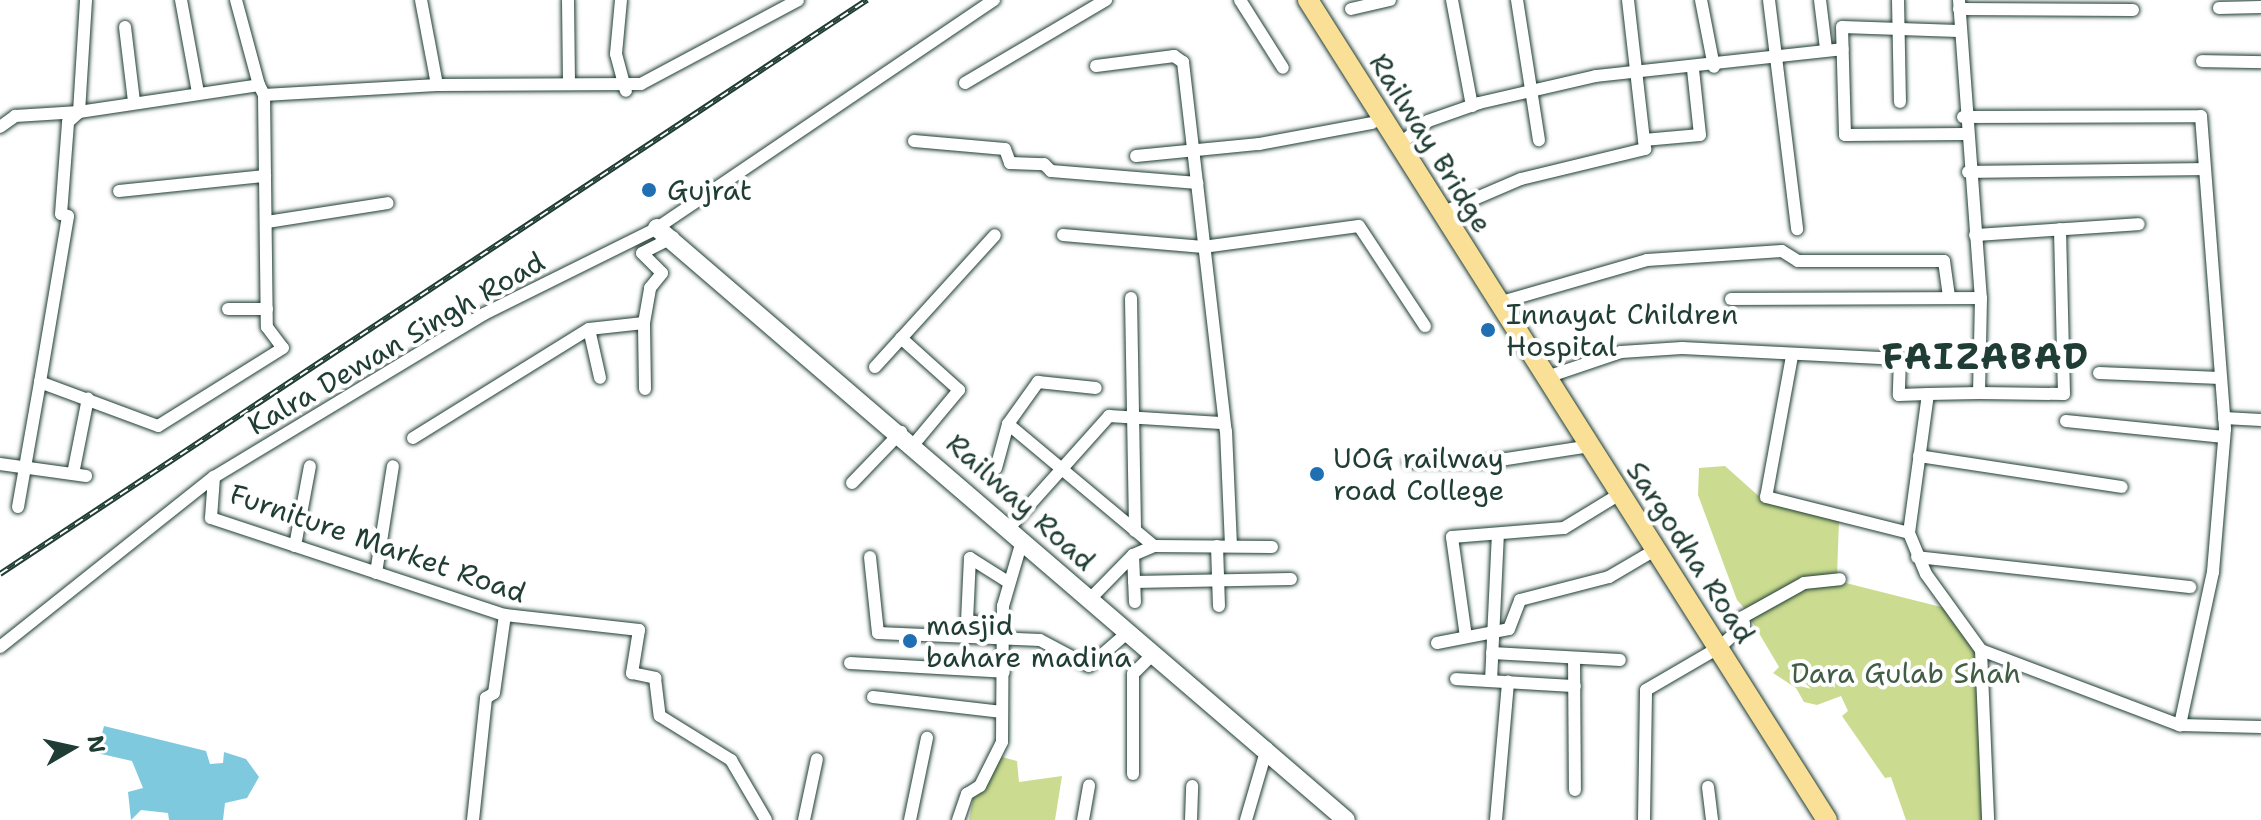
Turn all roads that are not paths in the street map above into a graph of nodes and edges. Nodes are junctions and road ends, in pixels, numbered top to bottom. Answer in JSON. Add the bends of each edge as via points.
{"nodes":[{"id":1,"x":86,"y":0,"type":"edge"},
{"id":2,"x":181,"y":0,"type":"edge"},
{"id":3,"x":236,"y":0,"type":"edge"},
{"id":4,"x":421,"y":0,"type":"edge"},
{"id":5,"x":568,"y":0,"type":"edge"},
{"id":6,"x":621,"y":0,"type":"edge"},
{"id":7,"x":798,"y":0,"type":"edge"},
{"id":8,"x":994,"y":0,"type":"edge"},
{"id":9,"x":1106,"y":0,"type":"edge"},
{"id":10,"x":1240,"y":0,"type":"edge"},
{"id":11,"x":1294,"y":0,"type":"edge"},
{"id":12,"x":1308,"y":0,"type":"edge"},
{"id":13,"x":1321,"y":0,"type":"edge"},
{"id":14,"x":1390,"y":0,"type":"edge"},
{"id":15,"x":1452,"y":0,"type":"edge"},
{"id":16,"x":1517,"y":0,"type":"edge"},
{"id":17,"x":1628,"y":0,"type":"edge"},
{"id":18,"x":1701,"y":0,"type":"edge"},
{"id":19,"x":1769,"y":0,"type":"edge"},
{"id":20,"x":1820,"y":0,"type":"edge"},
{"id":21,"x":1898,"y":0,"type":"edge"},
{"id":22,"x":1959,"y":4,"type":"edge"},
{"id":23,"x":2261,"y":7,"type":"edge"},
{"id":24,"x":2219,"y":8,"type":"dead end"},
{"id":25,"x":1351,"y":9,"type":"dead end"},
{"id":26,"x":2133,"y":10,"type":"dead end"},
{"id":27,"x":125,"y":27,"type":"dead end"},
{"id":28,"x":1899,"y":29,"type":"junction"},
{"id":29,"x":1958,"y":31,"type":"junction"},
{"id":30,"x":1826,"y":49,"type":"junction"},
{"id":31,"x":1843,"y":49,"type":"junction"},
{"id":32,"x":1777,"y":61,"type":"junction"},
{"id":33,"x":2202,"y":61,"type":"dead end"},
{"id":34,"x":2261,"y":62,"type":"edge"},
{"id":35,"x":1096,"y":66,"type":"dead end"},
{"id":36,"x":1714,"y":67,"type":"junction"},
{"id":37,"x":1283,"y":68,"type":"dead end"},
{"id":38,"x":1693,"y":69,"type":"junction"},
{"id":39,"x":1637,"y":72,"type":"junction"},
{"id":40,"x":965,"y":83,"type":"dead end"},
{"id":41,"x":569,"y":84,"type":"junction"},
{"id":42,"x":437,"y":85,"type":"junction"},
{"id":43,"x":625,"y":88,"type":"junction"},
{"id":44,"x":261,"y":90,"type":"junction"},
{"id":45,"x":1529,"y":91,"type":"junction"},
{"id":46,"x":198,"y":93,"type":"junction"},
{"id":47,"x":134,"y":101,"type":"junction"},
{"id":48,"x":1900,"y":102,"type":"dead end"},
{"id":49,"x":1472,"y":106,"type":"junction"},
{"id":50,"x":79,"y":112,"type":"junction"},
{"id":51,"x":1963,"y":117,"type":"junction"},
{"id":52,"x":1372,"y":123,"type":"junction"},
{"id":53,"x":0,"y":127,"type":"edge"},
{"id":54,"x":1964,"y":134,"type":"junction"},
{"id":55,"x":1406,"y":139,"type":"junction"},
{"id":56,"x":1539,"y":140,"type":"dead end"},
{"id":57,"x":1644,"y":140,"type":"junction"},
{"id":58,"x":914,"y":141,"type":"dead end"},
{"id":59,"x":1194,"y":148,"type":"junction"},
{"id":60,"x":1136,"y":156,"type":"dead end"},
{"id":61,"x":2204,"y":169,"type":"junction"},
{"id":62,"x":1968,"y":172,"type":"junction"},
{"id":63,"x":265,"y":176,"type":"junction"},
{"id":64,"x":1198,"y":183,"type":"junction"},
{"id":65,"x":119,"y":191,"type":"dead end"},
{"id":66,"x":388,"y":203,"type":"dead end"},
{"id":67,"x":1451,"y":209,"type":"junction"},
{"id":68,"x":267,"y":222,"type":"junction"},
{"id":69,"x":2139,"y":224,"type":"dead end"},
{"id":70,"x":1797,"y":229,"type":"dead end"},
{"id":71,"x":2060,"y":229,"type":"junction"},
{"id":72,"x":665,"y":232,"type":"junction"},
{"id":73,"x":995,"y":235,"type":"dead end"},
{"id":74,"x":1063,"y":235,"type":"dead end"},
{"id":75,"x":1975,"y":235,"type":"junction"},
{"id":76,"x":1203,"y":247,"type":"junction"},
{"id":77,"x":1131,"y":298,"type":"dead end"},
{"id":78,"x":1949,"y":298,"type":"junction"},
{"id":79,"x":1981,"y":298,"type":"junction"},
{"id":80,"x":1731,"y":299,"type":"dead end"},
{"id":81,"x":1506,"y":308,"type":"junction"},
{"id":82,"x":228,"y":309,"type":"dead end"},
{"id":83,"x":267,"y":309,"type":"junction"},
{"id":84,"x":644,"y":323,"type":"junction"},
{"id":85,"x":1425,"y":326,"type":"dead end"},
{"id":86,"x":589,"y":329,"type":"junction"},
{"id":87,"x":901,"y":338,"type":"junction"},
{"id":88,"x":1792,"y":356,"type":"junction"},
{"id":89,"x":875,"y":367,"type":"dead end"},
{"id":90,"x":2099,"y":373,"type":"dead end"},
{"id":91,"x":1547,"y":377,"type":"junction"},
{"id":92,"x":600,"y":378,"type":"dead end"},
{"id":93,"x":2220,"y":378,"type":"junction"},
{"id":94,"x":40,"y":382,"type":"junction"},
{"id":95,"x":1096,"y":388,"type":"dead end"},
{"id":96,"x":645,"y":389,"type":"dead end"},
{"id":97,"x":1979,"y":393,"type":"junction"},
{"id":98,"x":1928,"y":394,"type":"junction"},
{"id":99,"x":88,"y":398,"type":"junction"},
{"id":100,"x":1133,"y":417,"type":"junction"},
{"id":101,"x":2224,"y":418,"type":"junction"},
{"id":102,"x":2261,"y":420,"type":"edge"},
{"id":103,"x":2066,"y":421,"type":"dead end"},
{"id":104,"x":1221,"y":423,"type":"junction"},
{"id":105,"x":1008,"y":424,"type":"junction"},
{"id":106,"x":2224,"y":437,"type":"junction"},
{"id":107,"x":413,"y":438,"type":"dead end"},
{"id":108,"x":907,"y":438,"type":"junction"},
{"id":109,"x":1590,"y":446,"type":"junction"},
{"id":110,"x":1919,"y":456,"type":"junction"},
{"id":111,"x":1409,"y":462,"type":"dead end"},
{"id":112,"x":0,"y":464,"type":"edge"},
{"id":113,"x":310,"y":466,"type":"dead end"},
{"id":114,"x":393,"y":466,"type":"dead end"},
{"id":115,"x":24,"y":467,"type":"junction"},
{"id":116,"x":996,"y":468,"type":"dead end"},
{"id":117,"x":1062,"y":469,"type":"junction"},
{"id":118,"x":214,"y":477,"type":"junction"},
{"id":119,"x":852,"y":483,"type":"dead end"},
{"id":120,"x":2122,"y":487,"type":"dead end"},
{"id":121,"x":1620,"y":494,"type":"junction"},
{"id":122,"x":18,"y":507,"type":"dead end"},
{"id":123,"x":1135,"y":531,"type":"junction"},
{"id":124,"x":1909,"y":533,"type":"junction"},
{"id":125,"x":1498,"y":534,"type":"junction"},
{"id":126,"x":1015,"y":535,"type":"junction"},
{"id":127,"x":295,"y":546,"type":"junction"},
{"id":128,"x":1154,"y":546,"type":"junction"},
{"id":129,"x":1224,"y":546,"type":"junction"},
{"id":130,"x":1272,"y":547,"type":"dead end"},
{"id":131,"x":1655,"y":550,"type":"junction"},
{"id":132,"x":1133,"y":555,"type":"junction"},
{"id":133,"x":870,"y":557,"type":"dead end"},
{"id":134,"x":1917,"y":557,"type":"junction"},
{"id":135,"x":376,"y":573,"type":"junction"},
{"id":136,"x":1291,"y":579,"type":"dead end"},
{"id":137,"x":1840,"y":579,"type":"dead end"},
{"id":138,"x":1218,"y":581,"type":"junction"},
{"id":139,"x":1008,"y":582,"type":"junction"},
{"id":140,"x":1134,"y":582,"type":"junction"},
{"id":141,"x":2190,"y":587,"type":"dead end"},
{"id":142,"x":1089,"y":600,"type":"junction"},
{"id":143,"x":1135,"y":602,"type":"dead end"},
{"id":144,"x":1219,"y":606,"type":"dead end"},
{"id":145,"x":505,"y":615,"type":"junction"},
{"id":146,"x":1003,"y":626,"type":"junction"},
{"id":147,"x":1497,"y":631,"type":"junction"},
{"id":148,"x":1127,"y":633,"type":"junction"},
{"id":149,"x":1466,"y":637,"type":"junction"},
{"id":150,"x":1003,"y":640,"type":"junction"},
{"id":151,"x":1437,"y":643,"type":"dead end"},
{"id":152,"x":0,"y":647,"type":"edge"},
{"id":153,"x":1720,"y":647,"type":"junction"},
{"id":154,"x":1981,"y":650,"type":"junction"},
{"id":155,"x":1492,"y":653,"type":"junction"},
{"id":156,"x":1152,"y":655,"type":"junction"},
{"id":157,"x":1574,"y":658,"type":"junction"},
{"id":158,"x":1620,"y":660,"type":"dead end"},
{"id":159,"x":850,"y":663,"type":"dead end"},
{"id":160,"x":1004,"y":672,"type":"junction"},
{"id":161,"x":1456,"y":679,"type":"dead end"},
{"id":162,"x":1491,"y":681,"type":"junction"},
{"id":163,"x":1508,"y":682,"type":"junction"},
{"id":164,"x":1575,"y":686,"type":"junction"},
{"id":165,"x":873,"y":697,"type":"dead end"},
{"id":166,"x":1002,"y":712,"type":"junction"},
{"id":167,"x":2180,"y":725,"type":"junction"},
{"id":168,"x":2261,"y":727,"type":"edge"},
{"id":169,"x":927,"y":738,"type":"dead end"},
{"id":170,"x":1267,"y":748,"type":"junction"},
{"id":171,"x":817,"y":759,"type":"dead end"},
{"id":172,"x":1133,"y":774,"type":"dead end"},
{"id":173,"x":1089,"y":786,"type":"dead end"},
{"id":174,"x":1192,"y":786,"type":"dead end"},
{"id":175,"x":1708,"y":787,"type":"dead end"},
{"id":176,"x":1575,"y":790,"type":"dead end"},
{"id":177,"x":473,"y":820,"type":"edge"},
{"id":178,"x":766,"y":820,"type":"edge"},
{"id":179,"x":804,"y":820,"type":"edge"},
{"id":180,"x":910,"y":820,"type":"edge"},
{"id":181,"x":958,"y":820,"type":"edge"},
{"id":182,"x":1083,"y":820,"type":"edge"},
{"id":183,"x":1191,"y":820,"type":"edge"},
{"id":184,"x":1246,"y":820,"type":"edge"},
{"id":185,"x":1346,"y":820,"type":"edge"},
{"id":186,"x":1496,"y":820,"type":"edge"},
{"id":187,"x":1644,"y":820,"type":"edge"},
{"id":188,"x":1712,"y":820,"type":"edge"},
{"id":189,"x":1827,"y":820,"type":"edge"},
{"id":190,"x":1988,"y":820,"type":"edge"}],
"edges":[{"from":1,"to":50,"type":"street"},
{"from":2,"to":46,"type":"street"},
{"from":3,"to":44,"type":"street"},
{"from":4,"to":42,"type":"street"},
{"from":5,"to":41,"type":"street"},
{"from":6,"to":43,"type":"street","via":[[616,54]]},
{"from":7,"to":43,"type":"street"},
{"from":8,"to":72,"type":"street","name":"Kalra Dewan Singh Road"},
{"from":9,"to":40,"type":"street"},
{"from":10,"to":37,"type":"street"},
{"from":11,"to":52,"type":"main road"},
{"from":12,"to":81,"type":"main road","name":"Railway Bridge"},
{"from":13,"to":55,"type":"main road"},
{"from":14,"to":25,"type":"street"},
{"from":15,"to":49,"type":"street"},
{"from":16,"to":45,"type":"street"},
{"from":17,"to":39,"type":"street"},
{"from":18,"to":36,"type":"street"},
{"from":19,"to":32,"type":"street"},
{"from":20,"to":30,"type":"street"},
{"from":21,"to":28,"type":"street"},
{"from":22,"to":26,"type":"street"},
{"from":22,"to":29,"type":"street"},
{"from":23,"to":24,"type":"street"},
{"from":27,"to":47,"type":"street"},
{"from":28,"to":29,"type":"street"},
{"from":28,"to":31,"type":"street","via":[[1842,27]]},
{"from":28,"to":48,"type":"street"},
{"from":29,"to":51,"type":"street"},
{"from":30,"to":31,"type":"street"},
{"from":30,"to":32,"type":"street"},
{"from":31,"to":54,"type":"street","via":[[1845,135]]},
{"from":32,"to":36,"type":"street"},
{"from":32,"to":70,"type":"street"},
{"from":33,"to":34,"type":"street"},
{"from":35,"to":59,"type":"street","via":[[1180,57]]},
{"from":36,"to":38,"type":"street"},
{"from":38,"to":39,"type":"street"},
{"from":38,"to":57,"type":"street","via":[[1700,135]]},
{"from":39,"to":45,"type":"street"},
{"from":39,"to":57,"type":"street"},
{"from":41,"to":42,"type":"street"},
{"from":41,"to":43,"type":"street"},
{"from":42,"to":44,"type":"street"},
{"from":44,"to":46,"type":"street"},
{"from":44,"to":63,"type":"street"},
{"from":45,"to":49,"type":"street"},
{"from":45,"to":56,"type":"street"},
{"from":46,"to":47,"type":"street"},
{"from":47,"to":50,"type":"street"},
{"from":49,"to":55,"type":"street","via":[[1428,121]]},
{"from":50,"to":53,"type":"street","via":[[15,116]]},
{"from":50,"to":94,"type":"street","via":[[68,122],[62,270]]},
{"from":51,"to":54,"type":"street"},
{"from":51,"to":61,"type":"street","via":[[2201,116]]},
{"from":52,"to":59,"type":"street","via":[[1259,144]]},
{"from":52,"to":81,"type":"main road","via":[[1482,293]]},
{"from":54,"to":62,"type":"street"},
{"from":55,"to":67,"type":"main road"},
{"from":57,"to":67,"type":"street","via":[[1645,149],[1521,179]]},
{"from":58,"to":64,"type":"street","via":[[1005,149],[1010,163],[1044,164],[1051,171]]},
{"from":59,"to":60,"type":"street"},
{"from":59,"to":64,"type":"street"},
{"from":61,"to":62,"type":"street"},
{"from":61,"to":93,"type":"street"},
{"from":62,"to":75,"type":"street"},
{"from":63,"to":65,"type":"street"},
{"from":63,"to":68,"type":"street"},
{"from":64,"to":76,"type":"street"},
{"from":66,"to":68,"type":"street"},
{"from":67,"to":81,"type":"main road"},
{"from":68,"to":83,"type":"street"},
{"from":69,"to":71,"type":"street"},
{"from":71,"to":75,"type":"street"},
{"from":71,"to":97,"type":"street","via":[[2064,394]]},
{"from":72,"to":84,"type":"street","via":[[642,253],[662,273],[650,288]]},
{"from":72,"to":108,"type":"street","name":"Railway Road"},
{"from":72,"to":118,"type":"street","name":"Kalra Dewan Singh Road","via":[[484,314]]},
{"from":73,"to":87,"type":"street"},
{"from":74,"to":76,"type":"street"},
{"from":75,"to":79,"type":"street"},
{"from":76,"to":85,"type":"street","via":[[1359,226]]},
{"from":76,"to":104,"type":"street"},
{"from":77,"to":100,"type":"street"},
{"from":78,"to":79,"type":"street"},
{"from":78,"to":80,"type":"street"},
{"from":78,"to":81,"type":"street","via":[[1944,261],[1798,261],[1782,251],[1647,260]]},
{"from":79,"to":97,"type":"street"},
{"from":81,"to":91,"type":"main road","name":"Sargodha Road"},
{"from":82,"to":83,"type":"street"},
{"from":83,"to":99,"type":"street","via":[[267,327],[283,348],[158,426]]},
{"from":84,"to":86,"type":"street"},
{"from":84,"to":96,"type":"street"},
{"from":86,"to":92,"type":"street"},
{"from":86,"to":107,"type":"street"},
{"from":87,"to":89,"type":"street"},
{"from":87,"to":108,"type":"street","via":[[959,390]]},
{"from":88,"to":91,"type":"street","via":[[1682,348],[1621,352]]},
{"from":88,"to":98,"type":"street","via":[[1900,359],[1899,395]]},
{"from":88,"to":124,"type":"street","via":[[1766,497]]},
{"from":90,"to":93,"type":"street"},
{"from":91,"to":109,"type":"main road","name":"Sargodha Road"},
{"from":93,"to":101,"type":"street"},
{"from":94,"to":99,"type":"street"},
{"from":94,"to":115,"type":"street"},
{"from":95,"to":105,"type":"street","via":[[1038,382]]},
{"from":97,"to":98,"type":"street"},
{"from":98,"to":110,"type":"street"},
{"from":99,"to":115,"type":"street","via":[[80,475]]},
{"from":100,"to":104,"type":"street"},
{"from":100,"to":117,"type":"street","via":[[1109,416]]},
{"from":100,"to":123,"type":"street"},
{"from":101,"to":102,"type":"street"},
{"from":101,"to":106,"type":"street"},
{"from":103,"to":106,"type":"street"},
{"from":104,"to":129,"type":"street"},
{"from":105,"to":116,"type":"street"},
{"from":105,"to":117,"type":"street"},
{"from":106,"to":167,"type":"street","via":[[2213,572]]},
{"from":108,"to":119,"type":"street"},
{"from":108,"to":126,"type":"street","name":"Railway Road"},
{"from":109,"to":111,"type":"street","via":[[1487,462]]},
{"from":109,"to":121,"type":"main road","name":"Sargodha Road"},
{"from":110,"to":120,"type":"street"},
{"from":110,"to":124,"type":"street"},
{"from":112,"to":115,"type":"street"},
{"from":113,"to":127,"type":"street"},
{"from":114,"to":135,"type":"street"},
{"from":115,"to":122,"type":"street"},
{"from":117,"to":123,"type":"street"},
{"from":117,"to":126,"type":"street"},
{"from":118,"to":127,"type":"street","name":"Furniture Market Road","via":[[211,518]]},
{"from":118,"to":152,"type":"street","name":"Kalra Dewan Singh Road"},
{"from":121,"to":125,"type":"street","via":[[1564,528]]},
{"from":121,"to":131,"type":"main road","name":"Sargodha Road"},
{"from":123,"to":128,"type":"street"},
{"from":124,"to":134,"type":"street"},
{"from":125,"to":147,"type":"street"},
{"from":125,"to":149,"type":"street","via":[[1452,537]]},
{"from":126,"to":139,"type":"street"},
{"from":126,"to":142,"type":"street","name":"Railway Road"},
{"from":127,"to":135,"type":"street","name":"Furniture Market Road"},
{"from":128,"to":129,"type":"street"},
{"from":128,"to":132,"type":"street"},
{"from":129,"to":130,"type":"street"},
{"from":129,"to":138,"type":"street"},
{"from":131,"to":147,"type":"street","via":[[1609,577],[1522,599],[1509,629]]},
{"from":131,"to":153,"type":"main road","name":"Sargodha Road"},
{"from":132,"to":140,"type":"street"},
{"from":132,"to":142,"type":"street"},
{"from":133,"to":150,"type":"street","via":[[878,633]]},
{"from":134,"to":141,"type":"street"},
{"from":134,"to":154,"type":"street"},
{"from":135,"to":145,"type":"street","name":"Furniture Market Road"},
{"from":136,"to":138,"type":"street"},
{"from":137,"to":153,"type":"street","via":[[1804,583],[1743,617],[1744,625]]},
{"from":138,"to":140,"type":"street"},
{"from":138,"to":144,"type":"street"},
{"from":139,"to":146,"type":"street"},
{"from":139,"to":146,"type":"street","via":[[970,558],[967,621]]},
{"from":140,"to":143,"type":"street"},
{"from":142,"to":148,"type":"street","name":"Railway Road"},
{"from":145,"to":177,"type":"street","via":[[494,693],[486,698]]},
{"from":145,"to":178,"type":"street","name":"Furniture Market Road","via":[[639,630],[632,673],[655,678],[660,716],[731,760]]},
{"from":146,"to":150,"type":"street"},
{"from":147,"to":149,"type":"street"},
{"from":147,"to":155,"type":"street"},
{"from":148,"to":150,"type":"street","via":[[1089,666],[1040,640]]},
{"from":148,"to":156,"type":"street","name":"Railway Road"},
{"from":149,"to":151,"type":"street"},
{"from":150,"to":160,"type":"street"},
{"from":153,"to":187,"type":"street","via":[[1644,694]]},
{"from":153,"to":189,"type":"main road","name":"Sargodha Road"},
{"from":154,"to":167,"type":"street"},
{"from":154,"to":190,"type":"street"},
{"from":155,"to":157,"type":"street"},
{"from":155,"to":162,"type":"street"},
{"from":156,"to":170,"type":"street","name":"Railway Road"},
{"from":156,"to":172,"type":"street","via":[[1133,674]]},
{"from":157,"to":158,"type":"street"},
{"from":157,"to":164,"type":"street"},
{"from":159,"to":160,"type":"street"},
{"from":160,"to":166,"type":"street"},
{"from":161,"to":162,"type":"street"},
{"from":162,"to":163,"type":"street"},
{"from":163,"to":164,"type":"street"},
{"from":163,"to":186,"type":"street"},
{"from":164,"to":176,"type":"street"},
{"from":165,"to":166,"type":"street"},
{"from":166,"to":181,"type":"street","via":[[995,759],[980,786],[967,794]]},
{"from":167,"to":168,"type":"street"},
{"from":169,"to":180,"type":"street"},
{"from":170,"to":184,"type":"street"},
{"from":170,"to":185,"type":"street","name":"Railway Road"},
{"from":171,"to":179,"type":"street"},
{"from":173,"to":182,"type":"street"},
{"from":174,"to":183,"type":"street"},
{"from":175,"to":188,"type":"street"}]}
